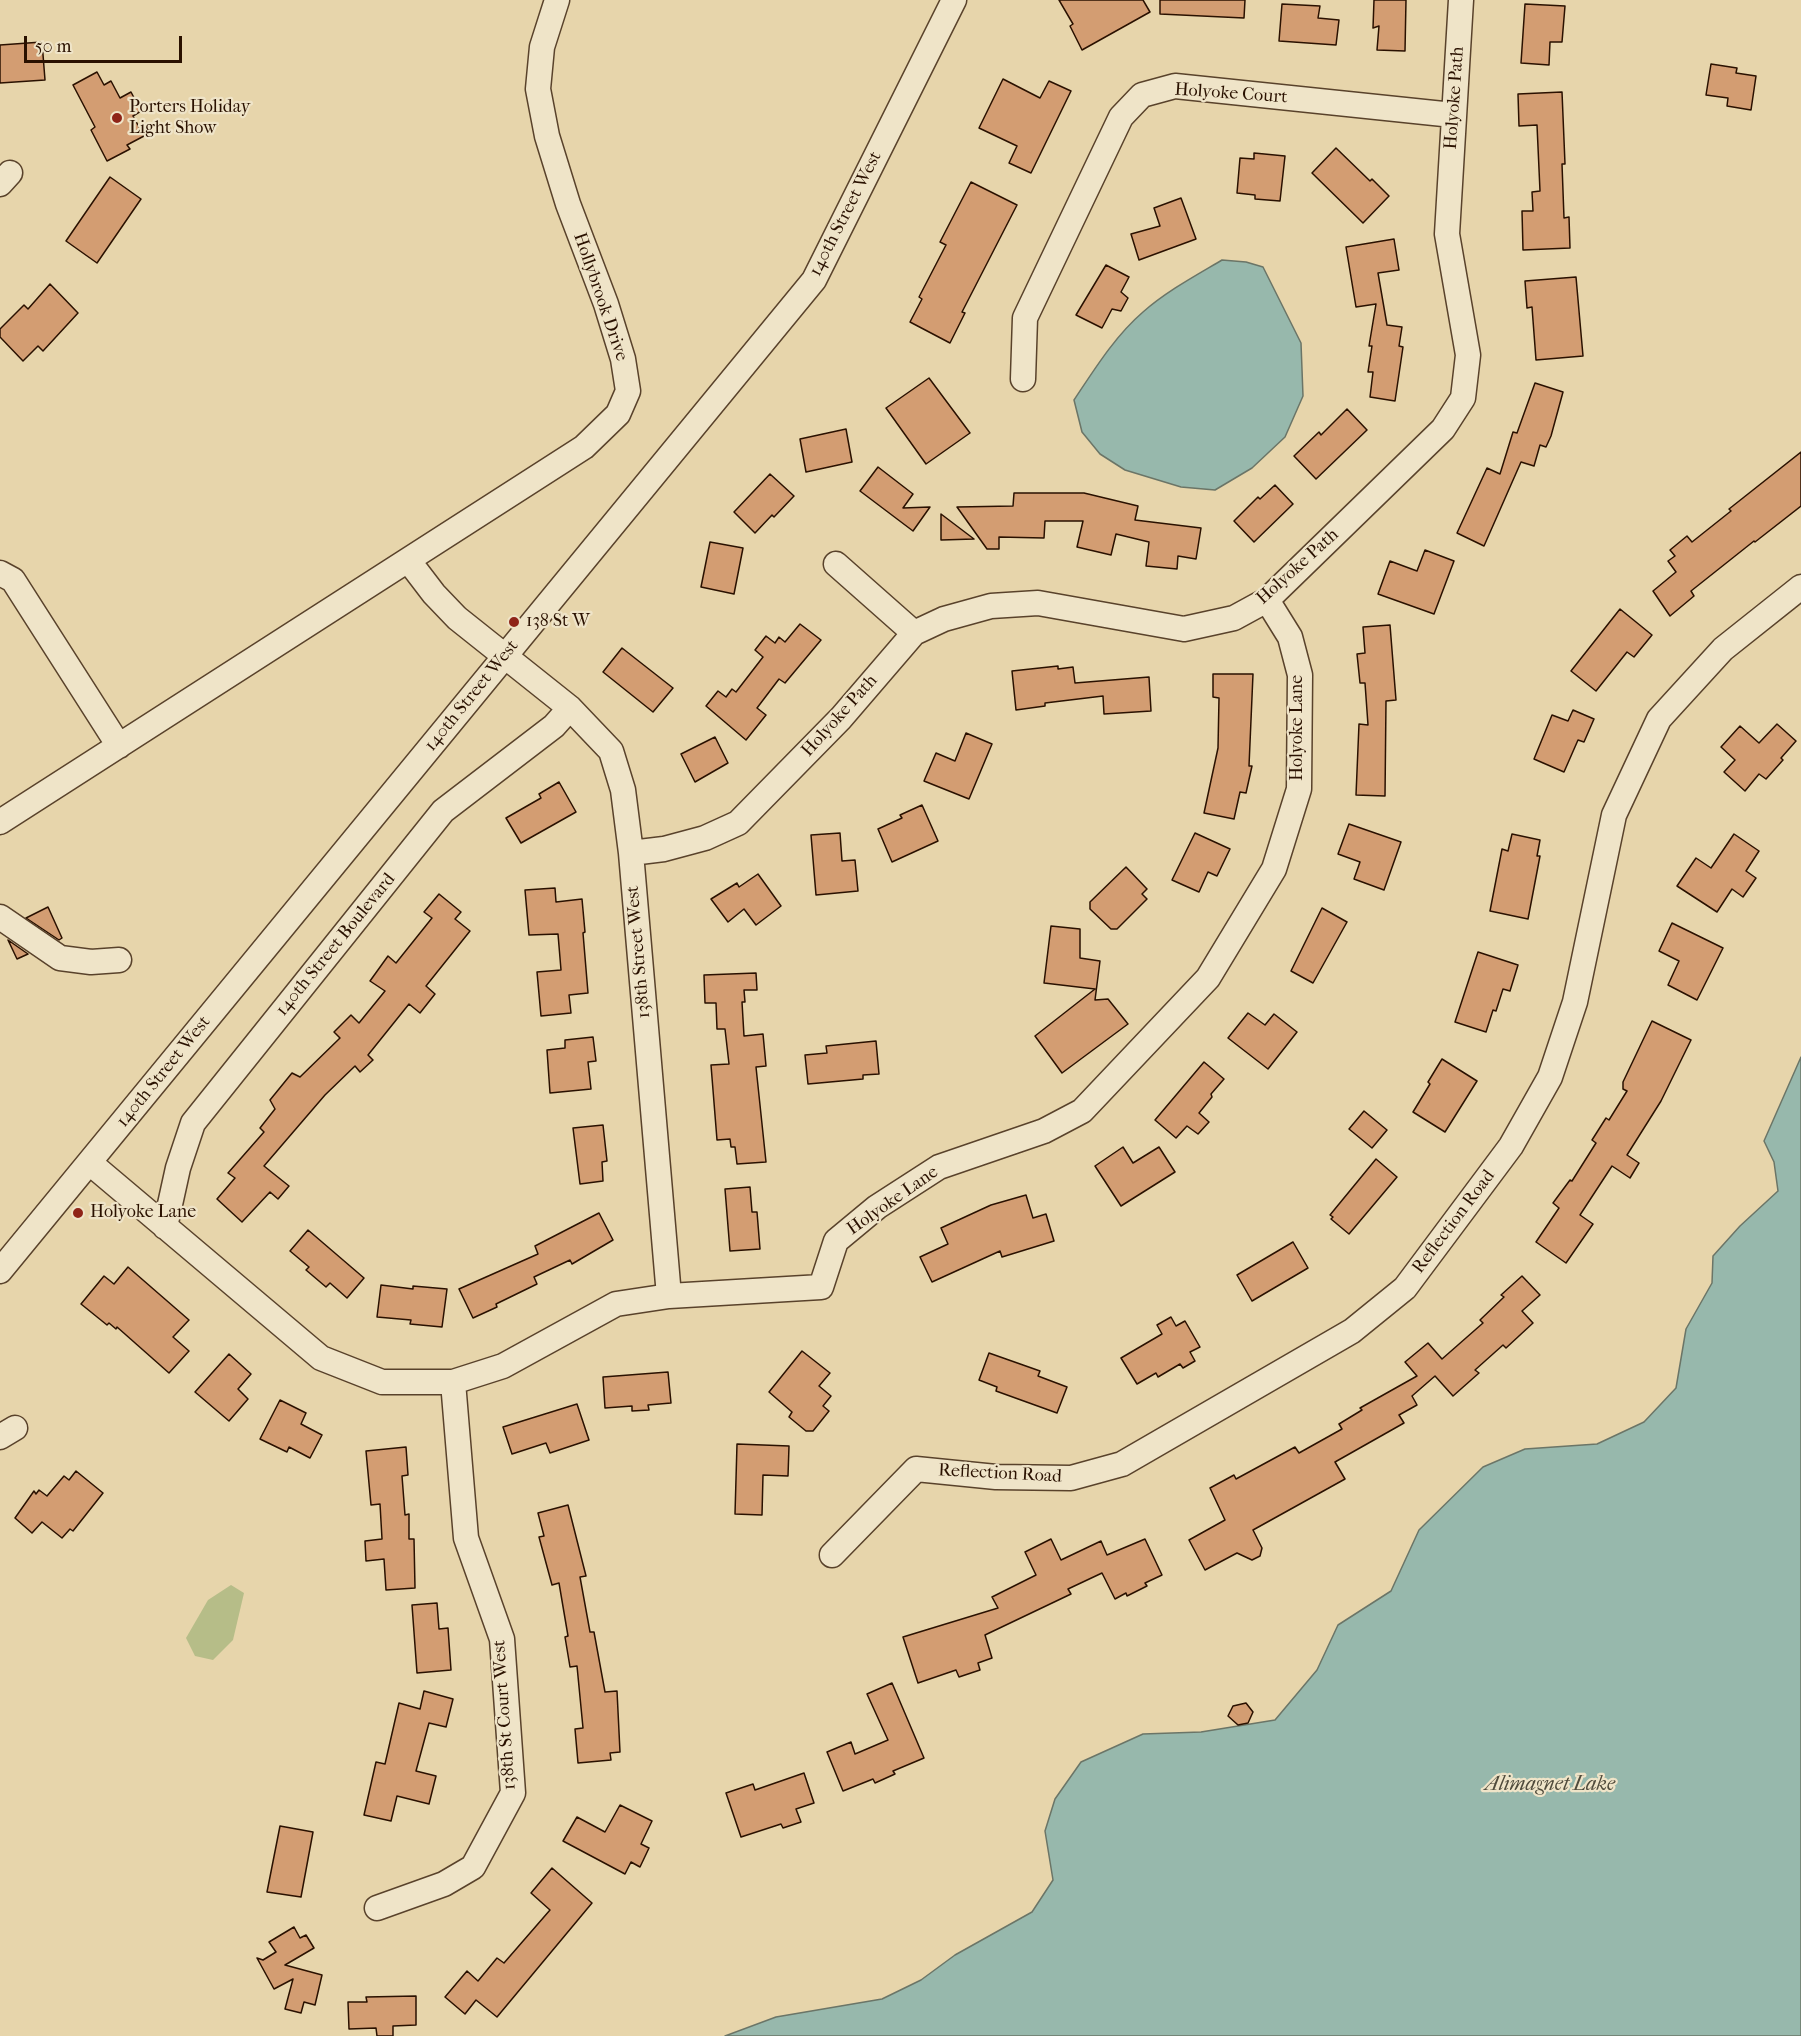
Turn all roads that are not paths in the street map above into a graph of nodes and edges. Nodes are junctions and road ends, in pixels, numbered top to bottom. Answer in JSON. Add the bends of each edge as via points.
{"nodes":[{"id":1,"x":557,"y":0,"type":"edge"},
{"id":2,"x":954,"y":0,"type":"edge"},
{"id":3,"x":1461,"y":0,"type":"edge"},
{"id":4,"x":1453,"y":115,"type":"junction"},
{"id":5,"x":1023,"y":379,"type":"dead end"},
{"id":6,"x":408,"y":560,"type":"junction"},
{"id":7,"x":836,"y":564,"type":"dead end"},
{"id":8,"x":0,"y":573,"type":"edge"},
{"id":9,"x":1801,"y":587,"type":"edge"},
{"id":10,"x":1267,"y":600,"type":"junction"},
{"id":11,"x":914,"y":633,"type":"junction"},
{"id":12,"x":506,"y":655,"type":"junction"},
{"id":13,"x":570,"y":708,"type":"junction"},
{"id":14,"x":119,"y":746,"type":"junction"},
{"id":15,"x":0,"y":822,"type":"edge"},
{"id":16,"x":631,"y":854,"type":"junction"},
{"id":17,"x":0,"y":917,"type":"edge"},
{"id":18,"x":118,"y":960,"type":"dead end"},
{"id":19,"x":90,"y":1163,"type":"junction"},
{"id":20,"x":165,"y":1227,"type":"junction"},
{"id":21,"x":0,"y":1271,"type":"edge"},
{"id":22,"x":669,"y":1296,"type":"junction"},
{"id":23,"x":453,"y":1382,"type":"junction"},
{"id":24,"x":832,"y":1555,"type":"dead end"},
{"id":25,"x":377,"y":1908,"type":"dead end"}],
"edges":[{"from":1,"to":6,"type":"street","name":"Hollybrook Drive","via":[[542,47],[538,89],[547,136],[606,304],[628,391],[618,414],[584,447]]},
{"from":2,"to":12,"type":"street","name":"140th Street West","via":[[814,280]]},
{"from":3,"to":4,"type":"street","name":"Holyoke Path"},
{"from":4,"to":5,"type":"street","name":"Holyoke Court","via":[[1175,86],[1142,95],[1121,117],[1025,318]]},
{"from":4,"to":10,"type":"street","name":"Holyoke Path","via":[[1447,234],[1468,355],[1463,398],[1443,429]]},
{"from":6,"to":12,"type":"street","name":"138th Street West","via":[[457,618]]},
{"from":6,"to":14,"type":"street","name":"Hollybrook Drive"},
{"from":7,"to":11,"type":"street"},
{"from":8,"to":14,"type":"street","via":[[13,580]]},
{"from":9,"to":24,"type":"street","name":"Reflection Road","via":[[1723,649],[1659,719],[1614,815],[1575,1002],[1550,1077],[1511,1146],[1405,1288],[1352,1331],[1122,1464],[1071,1478],[996,1477],[916,1469]]},
{"from":10,"to":11,"type":"street","name":"Holyoke Path","via":[[1234,618],[1184,629],[1038,603],[991,606],[944,619]]},
{"from":10,"to":22,"type":"street","name":"Holyoke Lane","via":[[1290,637],[1300,675],[1299,789],[1274,869],[1208,978],[1082,1111],[1044,1131],[939,1167],[877,1207],[836,1241],[821,1287]]},
{"from":11,"to":16,"type":"street","name":"Holyoke Path","via":[[841,718],[738,823],[705,838]]},
{"from":12,"to":13,"type":"street","name":"138th Street West"},
{"from":12,"to":19,"type":"street","name":"140th Street West"},
{"from":13,"to":16,"type":"street","name":"138th Street West","via":[[611,751],[623,790]]},
{"from":13,"to":20,"type":"street","name":"140th Street Boulevard","via":[[554,726],[443,811],[193,1124]]},
{"from":14,"to":15,"type":"street","name":"Hollybrook Drive"},
{"from":16,"to":22,"type":"street","name":"138th Street West"},
{"from":17,"to":18,"type":"street","via":[[60,958]]},
{"from":19,"to":20,"type":"street","name":"Holyoke Lane"},
{"from":19,"to":21,"type":"street","name":"140th Street West"},
{"from":20,"to":23,"type":"street","name":"Holyoke Lane","via":[[321,1358],[382,1382]]},
{"from":22,"to":23,"type":"street","name":"Holyoke Lane","via":[[616,1304],[503,1366]]},
{"from":23,"to":25,"type":"street","name":"138th St Court West","via":[[466,1538],[502,1639],[513,1793],[473,1867],[444,1884]]}]}
